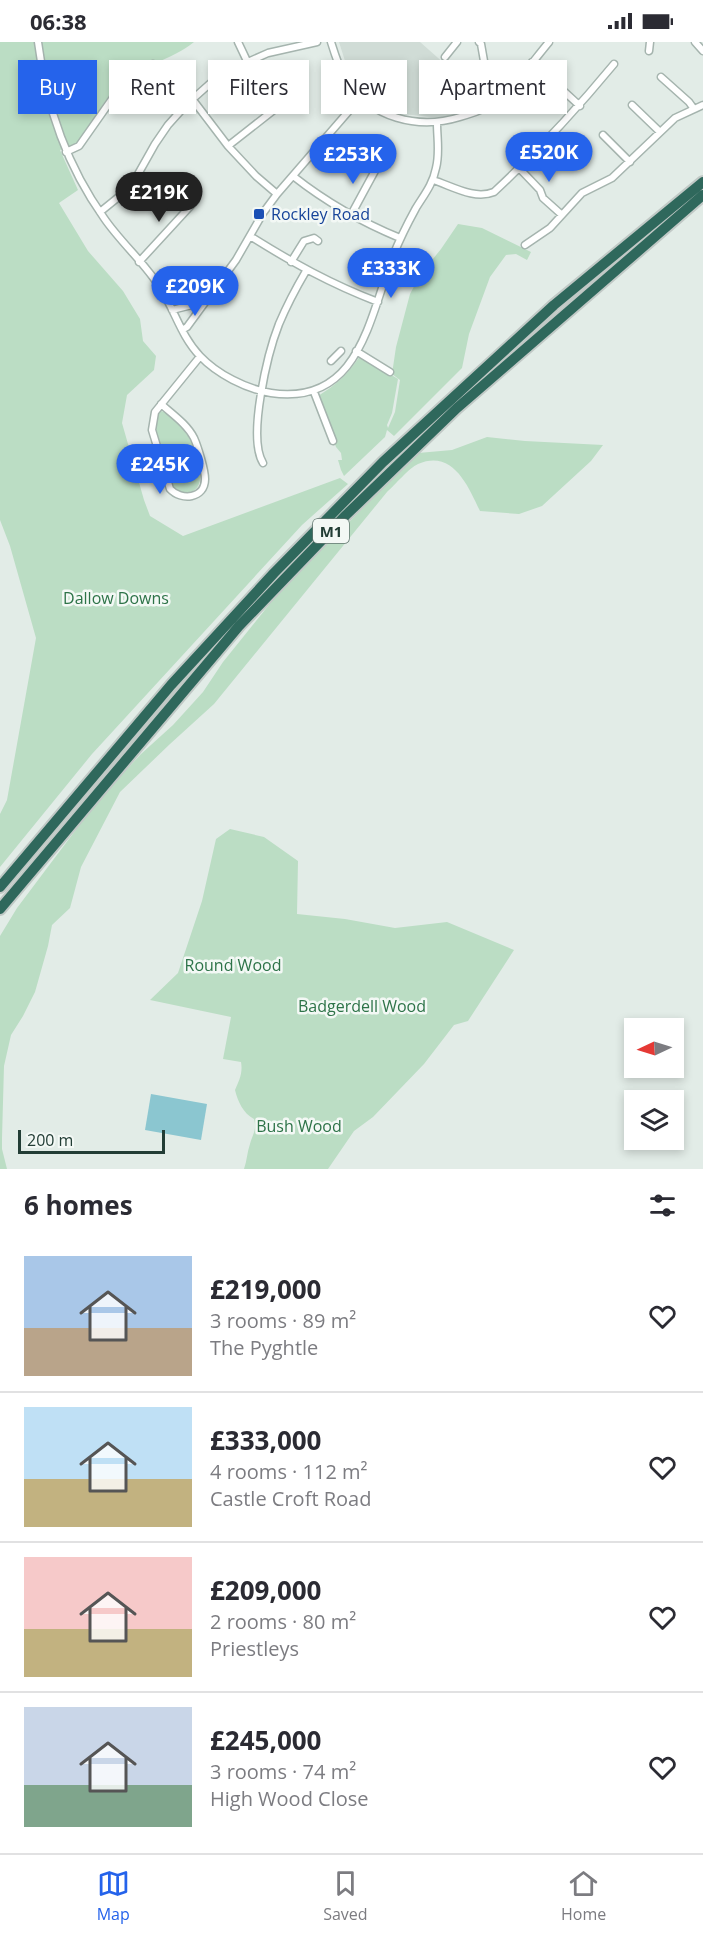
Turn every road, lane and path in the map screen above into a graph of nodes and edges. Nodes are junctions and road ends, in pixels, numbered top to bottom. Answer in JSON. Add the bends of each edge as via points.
{"nodes":[{"id":1,"x":38,"y":42,"type":"edge"},
{"id":2,"x":238,"y":42,"type":"edge"},
{"id":3,"x":317,"y":42,"type":"edge"},
{"id":4,"x":331,"y":42,"type":"edge"},
{"id":5,"x":457,"y":42,"type":"edge"},
{"id":6,"x":479,"y":42,"type":"edge"},
{"id":7,"x":549,"y":42,"type":"edge"},
{"id":8,"x":651,"y":42,"type":"edge"},
{"id":9,"x":695,"y":42,"type":"edge"},
{"id":10,"x":649,"y":51,"type":"dead end"},
{"id":11,"x":703,"y":51,"type":"edge"},
{"id":12,"x":445,"y":57,"type":"dead end"},
{"id":13,"x":247,"y":60,"type":"edge"},
{"id":14,"x":250,"y":60,"type":"edge"},
{"id":15,"x":336,"y":60,"type":"edge"},
{"id":16,"x":484,"y":60,"type":"edge"},
{"id":17,"x":534,"y":60,"type":"edge"},
{"id":18,"x":614,"y":64,"type":"dead end"},
{"id":19,"x":661,"y":77,"type":"dead end"},
{"id":20,"x":208,"y":85,"type":"edge"},
{"id":21,"x":567,"y":94,"type":"edge"},
{"id":22,"x":196,"y":96,"type":"edge"},
{"id":23,"x":109,"y":103,"type":"edge"},
{"id":24,"x":196,"y":104,"type":"edge"},
{"id":25,"x":632,"y":105,"type":"dead end"},
{"id":26,"x":703,"y":105,"type":"edge"},
{"id":27,"x":580,"y":106,"type":"junction"},
{"id":28,"x":694,"y":109,"type":"junction"},
{"id":29,"x":178,"y":114,"type":"edge"},
{"id":30,"x":269,"y":114,"type":"edge"},
{"id":31,"x":346,"y":114,"type":"edge"},
{"id":32,"x":388,"y":114,"type":"edge"},
{"id":33,"x":466,"y":114,"type":"edge"},
{"id":34,"x":436,"y":123,"type":"junction"},
{"id":35,"x":660,"y":132,"type":"junction"},
{"id":36,"x":603,"y":135,"type":"dead end"},
{"id":37,"x":228,"y":146,"type":"junction"},
{"id":38,"x":66,"y":152,"type":"junction"},
{"id":39,"x":630,"y":162,"type":"junction"},
{"id":40,"x":377,"y":166,"type":"dead end"},
{"id":41,"x":519,"y":168,"type":"junction"},
{"id":42,"x":293,"y":176,"type":"junction"},
{"id":43,"x":433,"y":180,"type":"junction"},
{"id":44,"x":703,"y":182,"type":"edge"},
{"id":45,"x":277,"y":194,"type":"junction"},
{"id":46,"x":703,"y":195,"type":"edge"},
{"id":47,"x":196,"y":200,"type":"dead end"},
{"id":48,"x":100,"y":212,"type":"junction"},
{"id":49,"x":351,"y":215,"type":"junction"},
{"id":50,"x":562,"y":215,"type":"junction"},
{"id":51,"x":250,"y":236,"type":"junction"},
{"id":52,"x":400,"y":238,"type":"junction"},
{"id":53,"x":318,"y":241,"type":"dead end"},
{"id":54,"x":525,"y":245,"type":"dead end"},
{"id":55,"x":139,"y":262,"type":"junction"},
{"id":56,"x":291,"y":262,"type":"junction"},
{"id":57,"x":306,"y":271,"type":"junction"},
{"id":58,"x":207,"y":300,"type":"junction"},
{"id":59,"x":378,"y":302,"type":"junction"},
{"id":60,"x":172,"y":310,"type":"junction"},
{"id":61,"x":182,"y":330,"type":"junction"},
{"id":62,"x":356,"y":351,"type":"junction"},
{"id":63,"x":336,"y":356,"type":"dead end"},
{"id":64,"x":201,"y":357,"type":"junction"},
{"id":65,"x":347,"y":366,"type":"junction"},
{"id":66,"x":390,"y":372,"type":"dead end"},
{"id":67,"x":262,"y":392,"type":"junction"},
{"id":68,"x":314,"y":392,"type":"junction"},
{"id":69,"x":161,"y":404,"type":"junction"},
{"id":70,"x":333,"y":441,"type":"dead end"},
{"id":71,"x":263,"y":463,"type":"dead end"},
{"id":72,"x":0,"y":887,"type":"edge"},
{"id":73,"x":0,"y":909,"type":"edge"}],
"edges":[{"from":1,"to":38,"type":"street","via":[[44,81]]},
{"from":2,"to":13,"type":"street"},
{"from":3,"to":14,"type":"street"},
{"from":4,"to":15,"type":"street"},
{"from":5,"to":12,"type":"street"},
{"from":6,"to":16,"type":"street"},
{"from":7,"to":17,"type":"street"},
{"from":8,"to":10,"type":"street"},
{"from":9,"to":11,"type":"street"},
{"from":18,"to":27,"type":"street"},
{"from":19,"to":28,"type":"street"},
{"from":20,"to":22,"type":"street"},
{"from":21,"to":27,"type":"street"},
{"from":23,"to":38,"type":"street","via":[[79,146]]},
{"from":24,"to":37,"type":"street"},
{"from":25,"to":35,"type":"street"},
{"from":26,"to":28,"type":"street"},
{"from":27,"to":41,"type":"street"},
{"from":28,"to":35,"type":"street","via":[[675,118]]},
{"from":29,"to":48,"type":"street","via":[[137,176]]},
{"from":30,"to":37,"type":"street"},
{"from":31,"to":42,"type":"street"},
{"from":32,"to":34,"type":"street","via":[[410,122]]},
{"from":33,"to":34,"type":"street"},
{"from":34,"to":43,"type":"street","via":[[438,152]]},
{"from":35,"to":39,"type":"street"},
{"from":36,"to":39,"type":"street"},
{"from":37,"to":45,"type":"street"},
{"from":38,"to":48,"type":"street"},
{"from":39,"to":50,"type":"street","via":[[612,178],[582,193]]},
{"from":40,"to":49,"type":"street"},
{"from":41,"to":43,"type":"street","via":[[494,192],[485,195]]},
{"from":41,"to":50,"type":"street"},
{"from":42,"to":45,"type":"street"},
{"from":42,"to":49,"type":"street","via":[[320,198]]},
{"from":43,"to":52,"type":"street"},
{"from":44,"to":72,"type":"highway","number":"M1","via":[[554,305],[376,470],[171,685]]},
{"from":45,"to":51,"type":"street"},
{"from":46,"to":73,"type":"highway","number":"M1","via":[[457,408],[346,515],[239,626]]},
{"from":47,"to":55,"type":"street"},
{"from":48,"to":55,"type":"street"},
{"from":49,"to":52,"type":"street"},
{"from":50,"to":54,"type":"street"},
{"from":51,"to":56,"type":"street"},
{"from":51,"to":58,"type":"street"},
{"from":52,"to":59,"type":"street"},
{"from":53,"to":56,"type":"street","via":[[304,241]]},
{"from":55,"to":60,"type":"street"},
{"from":56,"to":57,"type":"street"},
{"from":57,"to":59,"type":"street"},
{"from":57,"to":67,"type":"street","via":[[278,327]]},
{"from":58,"to":60,"type":"street"},
{"from":58,"to":61,"type":"street"},
{"from":59,"to":62,"type":"street"},
{"from":60,"to":61,"type":"street"},
{"from":61,"to":64,"type":"street"},
{"from":62,"to":65,"type":"street"},
{"from":62,"to":66,"type":"street"},
{"from":63,"to":65,"type":"street"},
{"from":64,"to":67,"type":"street","via":[[237,382]]},
{"from":64,"to":69,"type":"street"},
{"from":65,"to":68,"type":"street","via":[[336,379]]},
{"from":67,"to":68,"type":"street","via":[[290,396]]},
{"from":67,"to":71,"type":"street","via":[[257,419],[259,456]]},
{"from":68,"to":70,"type":"street"},
{"from":69,"to":69,"type":"street","via":[[155,412],[152,430],[171,489],[184,497],[192,496],[199,493],[205,478],[194,439]]}]}
